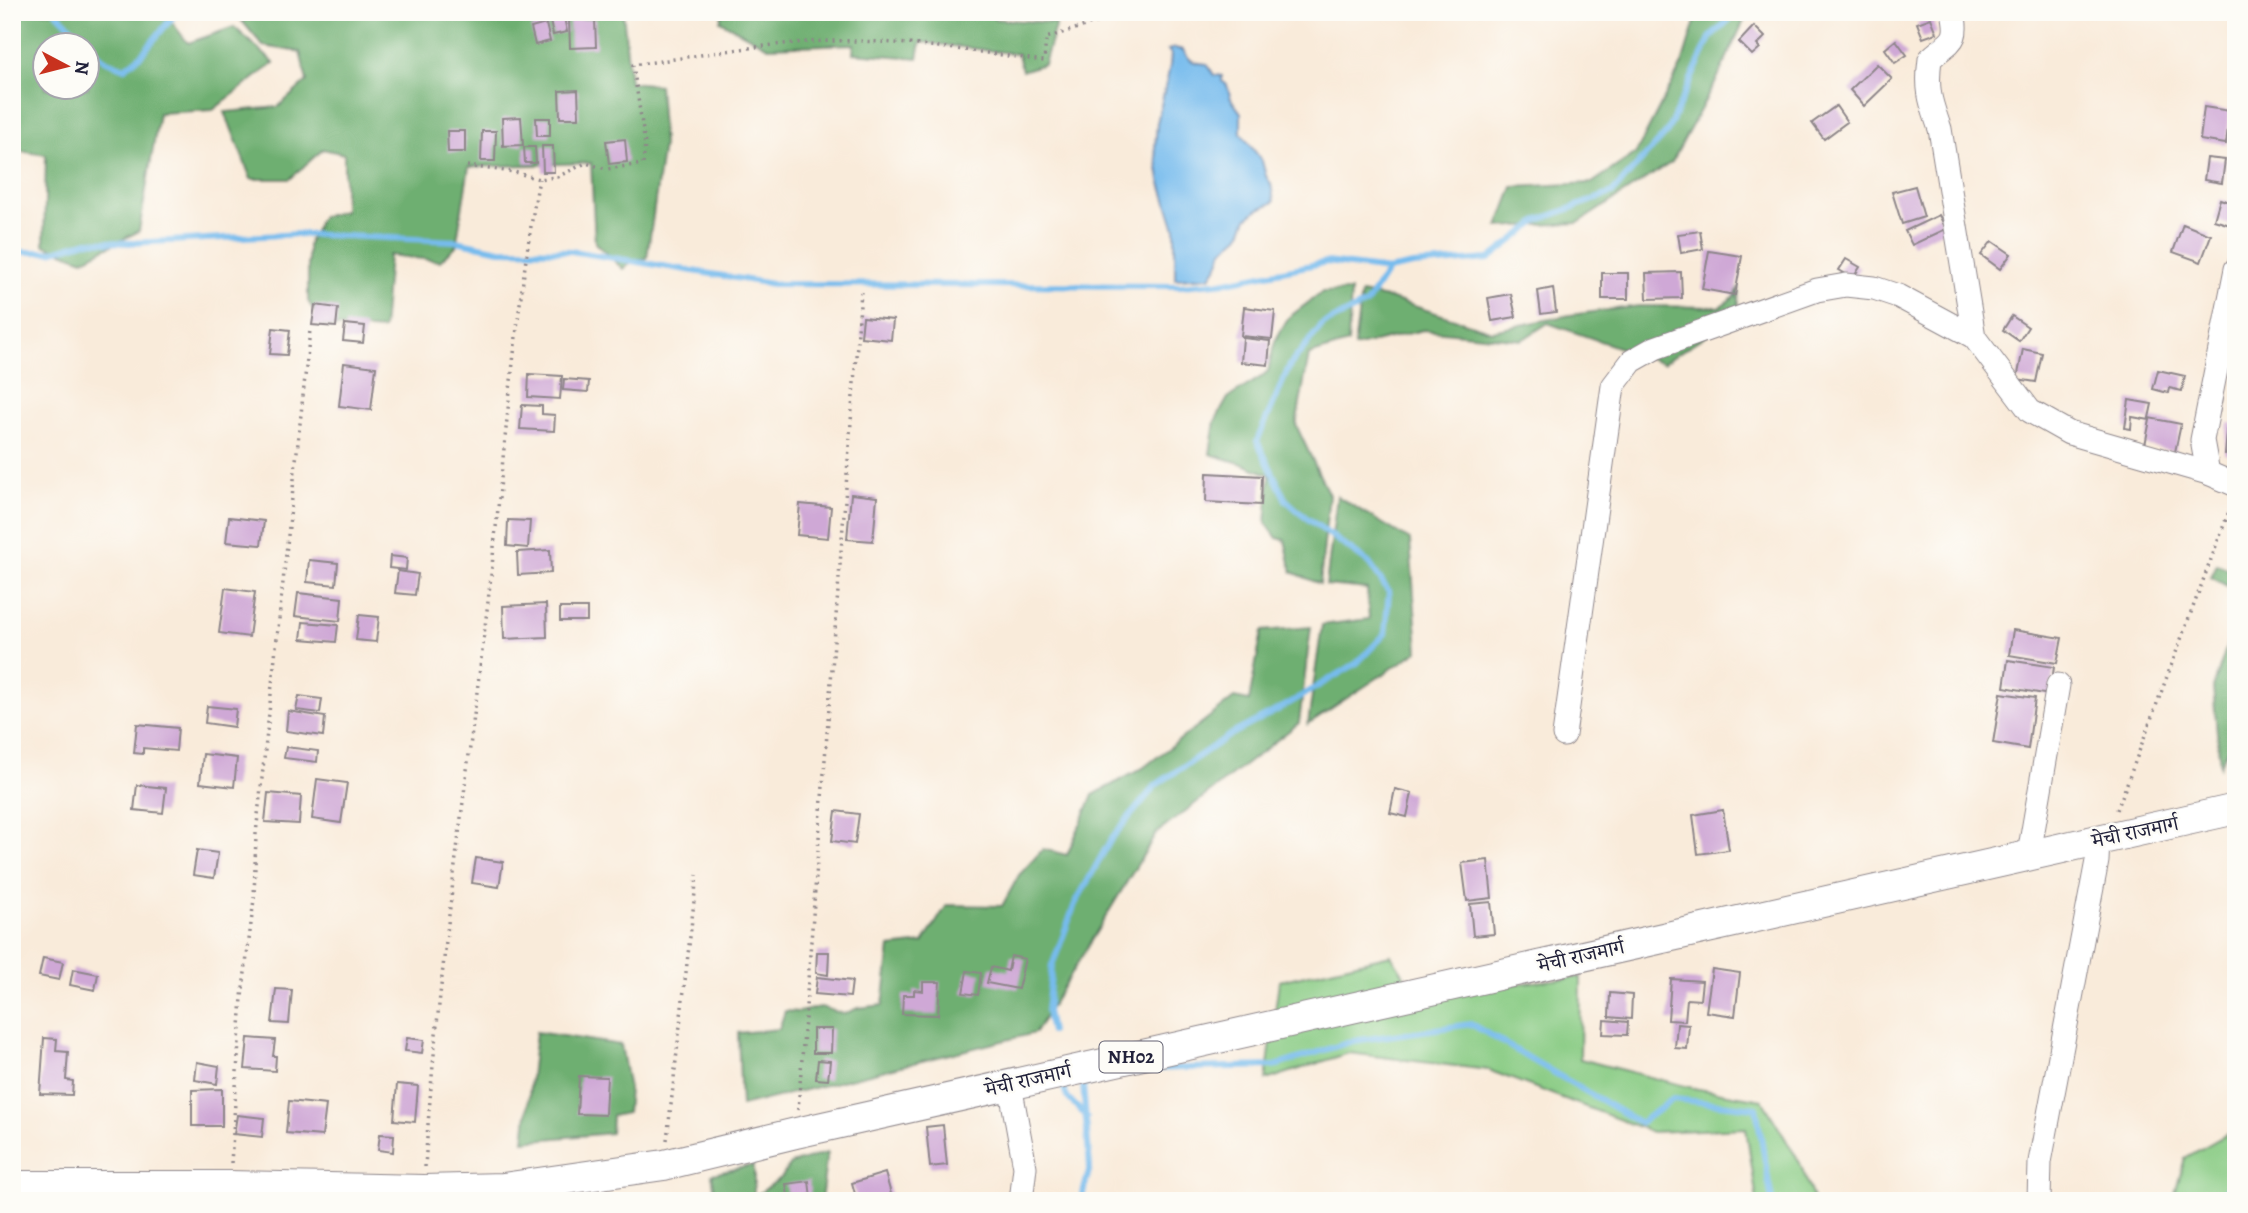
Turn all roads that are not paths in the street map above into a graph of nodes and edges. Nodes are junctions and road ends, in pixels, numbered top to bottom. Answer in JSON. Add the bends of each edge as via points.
{"nodes":[{"id":1,"x":1953,"y":12,"type":"edge"},
{"id":2,"x":2236,"y":269,"type":"edge"},
{"id":3,"x":1974,"y":337,"type":"junction"},
{"id":4,"x":2208,"y":473,"type":"junction"},
{"id":5,"x":2236,"y":485,"type":"edge"},
{"id":6,"x":2058,"y":685,"type":"dead end"},
{"id":7,"x":1564,"y":735,"type":"dead end"},
{"id":8,"x":2236,"y":809,"type":"edge"},
{"id":9,"x":2104,"y":839,"type":"junction"},
{"id":10,"x":2029,"y":855,"type":"junction"},
{"id":11,"x":1010,"y":1085,"type":"junction"},
{"id":12,"x":12,"y":1186,"type":"edge"},
{"id":13,"x":535,"y":1193,"type":"edge"},
{"id":14,"x":1021,"y":1201,"type":"edge"},
{"id":15,"x":2039,"y":1201,"type":"edge"}],
"edges":[{"from":1,"to":3,"type":"street","via":[[1955,34],[1930,59],[1928,97],[1940,129]]},
{"from":2,"to":4,"type":"street","via":[[2202,440]]},
{"from":3,"to":4,"type":"street","via":[[2030,411],[2069,433]]},
{"from":3,"to":7,"type":"street","via":[[1898,296],[1846,285],[1817,290],[1656,348],[1632,361],[1613,386]]},
{"from":4,"to":5,"type":"street"},
{"from":6,"to":10,"type":"street"},
{"from":8,"to":9,"type":"main road","name":"मेची राजमार्ग","number":"NH02"},
{"from":9,"to":10,"type":"main road","name":"मेची राजमार्ग","number":"NH02"},
{"from":9,"to":15,"type":"street","via":[[2096,861],[2040,1162]]},
{"from":10,"to":11,"type":"main road","name":"मेची राजमार्ग","number":"NH02"},
{"from":11,"to":13,"type":"main road","name":"मेची राजमार्ग","number":"NH02"},
{"from":11,"to":14,"type":"street","via":[[1025,1167]]},
{"from":12,"to":13,"type":"main road","name":"मेची राजमार्ग","number":"NH02","via":[[503,1188]]}]}
